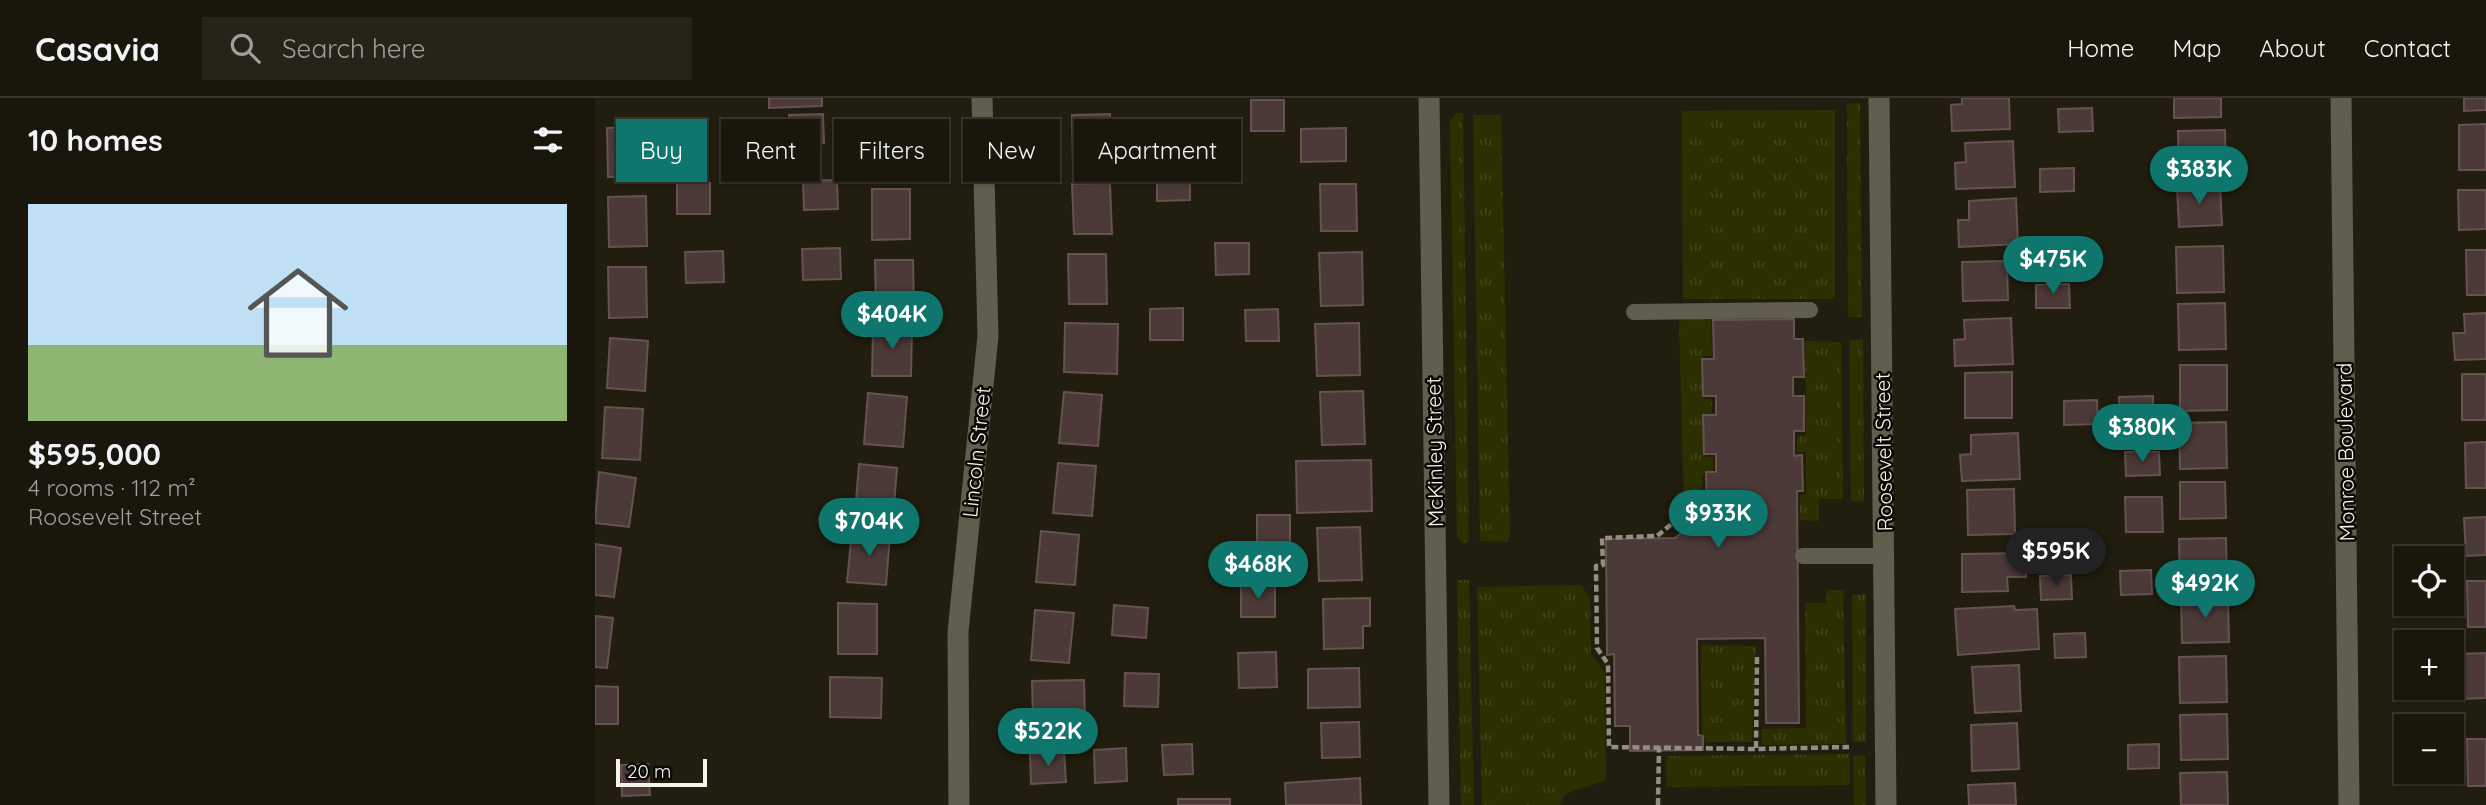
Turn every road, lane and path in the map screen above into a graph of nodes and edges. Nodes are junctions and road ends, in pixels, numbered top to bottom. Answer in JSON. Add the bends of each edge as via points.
{"nodes":[{"id":1,"x":982,"y":98,"type":"edge"},
{"id":2,"x":1429,"y":98,"type":"edge"},
{"id":3,"x":1879,"y":98,"type":"edge"},
{"id":4,"x":2341,"y":98,"type":"edge"},
{"id":5,"x":1811,"y":310,"type":"dead end"},
{"id":6,"x":1634,"y":312,"type":"dead end"},
{"id":7,"x":1687,"y":511,"type":"dead end"},
{"id":8,"x":1803,"y":556,"type":"dead end"},
{"id":9,"x":1884,"y":556,"type":"junction"},
{"id":10,"x":1757,"y":657,"type":"dead end"},
{"id":11,"x":1659,"y":747,"type":"junction"},
{"id":12,"x":1849,"y":747,"type":"dead end"},
{"id":13,"x":1756,"y":749,"type":"junction"},
{"id":14,"x":959,"y":805,"type":"edge"},
{"id":15,"x":1439,"y":805,"type":"edge"},
{"id":16,"x":1658,"y":805,"type":"edge"},
{"id":17,"x":1887,"y":805,"type":"edge"},
{"id":18,"x":2349,"y":805,"type":"edge"}],
"edges":[{"from":1,"to":14,"type":"street","name":"Lincoln Street","via":[[988,336],[958,632]]},
{"from":2,"to":15,"type":"street","name":"McKinley Street"},
{"from":3,"to":9,"type":"street","name":"Roosevelt Street"},
{"from":4,"to":18,"type":"street","name":"Monroe Boulevard"},
{"from":5,"to":6,"type":"lane"},
{"from":7,"to":11,"type":"path","via":[[1657,536],[1602,537],[1603,565],[1595,566],[1597,649],[1608,664],[1609,747]]},
{"from":8,"to":9,"type":"lane"},
{"from":9,"to":17,"type":"street","name":"Roosevelt Street"},
{"from":10,"to":13,"type":"path"},
{"from":11,"to":13,"type":"path"},
{"from":11,"to":16,"type":"path"},
{"from":12,"to":13,"type":"path"}]}
